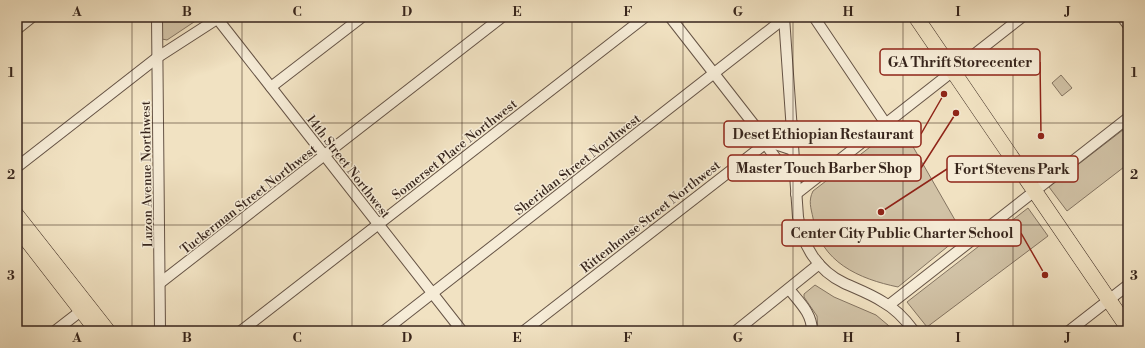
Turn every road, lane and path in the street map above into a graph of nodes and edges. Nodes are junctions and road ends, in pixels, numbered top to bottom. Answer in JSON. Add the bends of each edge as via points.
{"nodes":[{"id":1,"x":32,"y":17,"type":"edge"},
{"id":2,"x":157,"y":17,"type":"edge"},
{"id":3,"x":362,"y":17,"type":"edge"},
{"id":4,"x":502,"y":17,"type":"edge"},
{"id":5,"x":645,"y":17,"type":"edge"},
{"id":6,"x":670,"y":17,"type":"edge"},
{"id":7,"x":785,"y":17,"type":"edge"},
{"id":8,"x":814,"y":17,"type":"edge"},
{"id":9,"x":916,"y":17,"type":"edge"},
{"id":10,"x":1022,"y":17,"type":"edge"},
{"id":11,"x":1122,"y":17,"type":"edge"},
{"id":12,"x":218,"y":18,"type":"edge"},
{"id":13,"x":1128,"y":25,"type":"edge"},
{"id":14,"x":17,"y":29,"type":"edge"},
{"id":15,"x":158,"y":57,"type":"junction"},
{"id":16,"x":952,"y":72,"type":"junction"},
{"id":17,"x":714,"y":73,"type":"junction"},
{"id":18,"x":271,"y":87,"type":"junction"},
{"id":19,"x":1128,"y":118,"type":"edge"},
{"id":20,"x":792,"y":122,"type":"junction"},
{"id":21,"x":886,"y":124,"type":"junction"},
{"id":22,"x":766,"y":141,"type":"junction"},
{"id":23,"x":793,"y":150,"type":"junction"},
{"id":24,"x":325,"y":156,"type":"junction"},
{"id":25,"x":17,"y":167,"type":"edge"},
{"id":26,"x":795,"y":177,"type":"junction"},
{"id":27,"x":1034,"y":191,"type":"junction"},
{"id":28,"x":796,"y":194,"type":"junction"},
{"id":29,"x":17,"y":214,"type":"edge"},
{"id":30,"x":379,"y":225,"type":"junction"},
{"id":31,"x":17,"y":229,"type":"edge"},
{"id":32,"x":819,"y":264,"type":"junction"},
{"id":33,"x":160,"y":283,"type":"junction"},
{"id":34,"x":1128,"y":285,"type":"edge"},
{"id":35,"x":789,"y":289,"type":"junction"},
{"id":36,"x":432,"y":293,"type":"junction"},
{"id":37,"x":1109,"y":300,"type":"junction"},
{"id":38,"x":888,"y":305,"type":"junction"},
{"id":39,"x":85,"y":308,"type":"junction"},
{"id":40,"x":1128,"y":328,"type":"edge"},
{"id":41,"x":55,"y":331,"type":"edge"},
{"id":42,"x":96,"y":331,"type":"edge"},
{"id":43,"x":109,"y":331,"type":"edge"},
{"id":44,"x":160,"y":331,"type":"edge"},
{"id":45,"x":241,"y":331,"type":"edge"},
{"id":46,"x":384,"y":331,"type":"edge"},
{"id":47,"x":462,"y":331,"type":"edge"},
{"id":48,"x":524,"y":331,"type":"edge"},
{"id":49,"x":736,"y":331,"type":"edge"},
{"id":50,"x":812,"y":331,"type":"edge"},
{"id":51,"x":914,"y":331,"type":"edge"},
{"id":52,"x":1068,"y":331,"type":"edge"}],
"edges":[{"from":1,"to":14,"type":"street"},
{"from":2,"to":15,"type":"street","name":"Luzon Avenue Northwest"},
{"from":3,"to":18,"type":"street"},
{"from":4,"to":24,"type":"street","name":"Tuckerman Street Northwest"},
{"from":5,"to":30,"type":"street","name":"Somerset Place Northwest"},
{"from":6,"to":17,"type":"street"},
{"from":7,"to":17,"type":"street","name":"Sheridan Street Northwest"},
{"from":7,"to":20,"type":"street"},
{"from":8,"to":21,"type":"street"},
{"from":9,"to":16,"type":"highway"},
{"from":10,"to":16,"type":"street"},
{"from":11,"to":13,"type":"street"},
{"from":12,"to":15,"type":"street"},
{"from":12,"to":18,"type":"street","name":"14th Street Northwest"},
{"from":15,"to":25,"type":"street"},
{"from":15,"to":33,"type":"street","name":"Luzon Avenue Northwest"},
{"from":16,"to":21,"type":"street"},
{"from":16,"to":27,"type":"highway"},
{"from":17,"to":22,"type":"street"},
{"from":17,"to":36,"type":"street","name":"Sheridan Street Northwest"},
{"from":18,"to":24,"type":"street","name":"14th Street Northwest"},
{"from":19,"to":27,"type":"street"},
{"from":20,"to":22,"type":"street","name":"Rittenhouse Street Northwest"},
{"from":20,"to":23,"type":"street"},
{"from":21,"to":28,"type":"street"},
{"from":22,"to":23,"type":"street"},
{"from":22,"to":26,"type":"street","via":[[780,164]]},
{"from":22,"to":48,"type":"street","name":"Rittenhouse Street Northwest"},
{"from":23,"to":26,"type":"street"},
{"from":24,"to":30,"type":"street","name":"14th Street Northwest"},
{"from":24,"to":33,"type":"street","name":"Tuckerman Street Northwest"},
{"from":26,"to":28,"type":"street"},
{"from":27,"to":37,"type":"highway"},
{"from":27,"to":38,"type":"street"},
{"from":28,"to":32,"type":"street","via":[[801,231],[809,251]]},
{"from":29,"to":39,"type":"main road"},
{"from":30,"to":36,"type":"street","name":"14th Street Northwest"},
{"from":30,"to":45,"type":"street","name":"Somerset Place Northwest"},
{"from":31,"to":39,"type":"main road"},
{"from":32,"to":35,"type":"street"},
{"from":32,"to":38,"type":"street","via":[[840,281]]},
{"from":33,"to":44,"type":"street","name":"Luzon Avenue Northwest"},
{"from":34,"to":37,"type":"street"},
{"from":35,"to":49,"type":"street"},
{"from":35,"to":50,"type":"street","via":[[808,313]]},
{"from":36,"to":46,"type":"street","name":"Sheridan Street Northwest"},
{"from":36,"to":47,"type":"street","name":"14th Street Northwest"},
{"from":37,"to":40,"type":"highway"},
{"from":37,"to":52,"type":"street"},
{"from":38,"to":51,"type":"street","via":[[903,317]]},
{"from":39,"to":41,"type":"street"},
{"from":39,"to":42,"type":"main road"},
{"from":39,"to":43,"type":"main road"}]}
